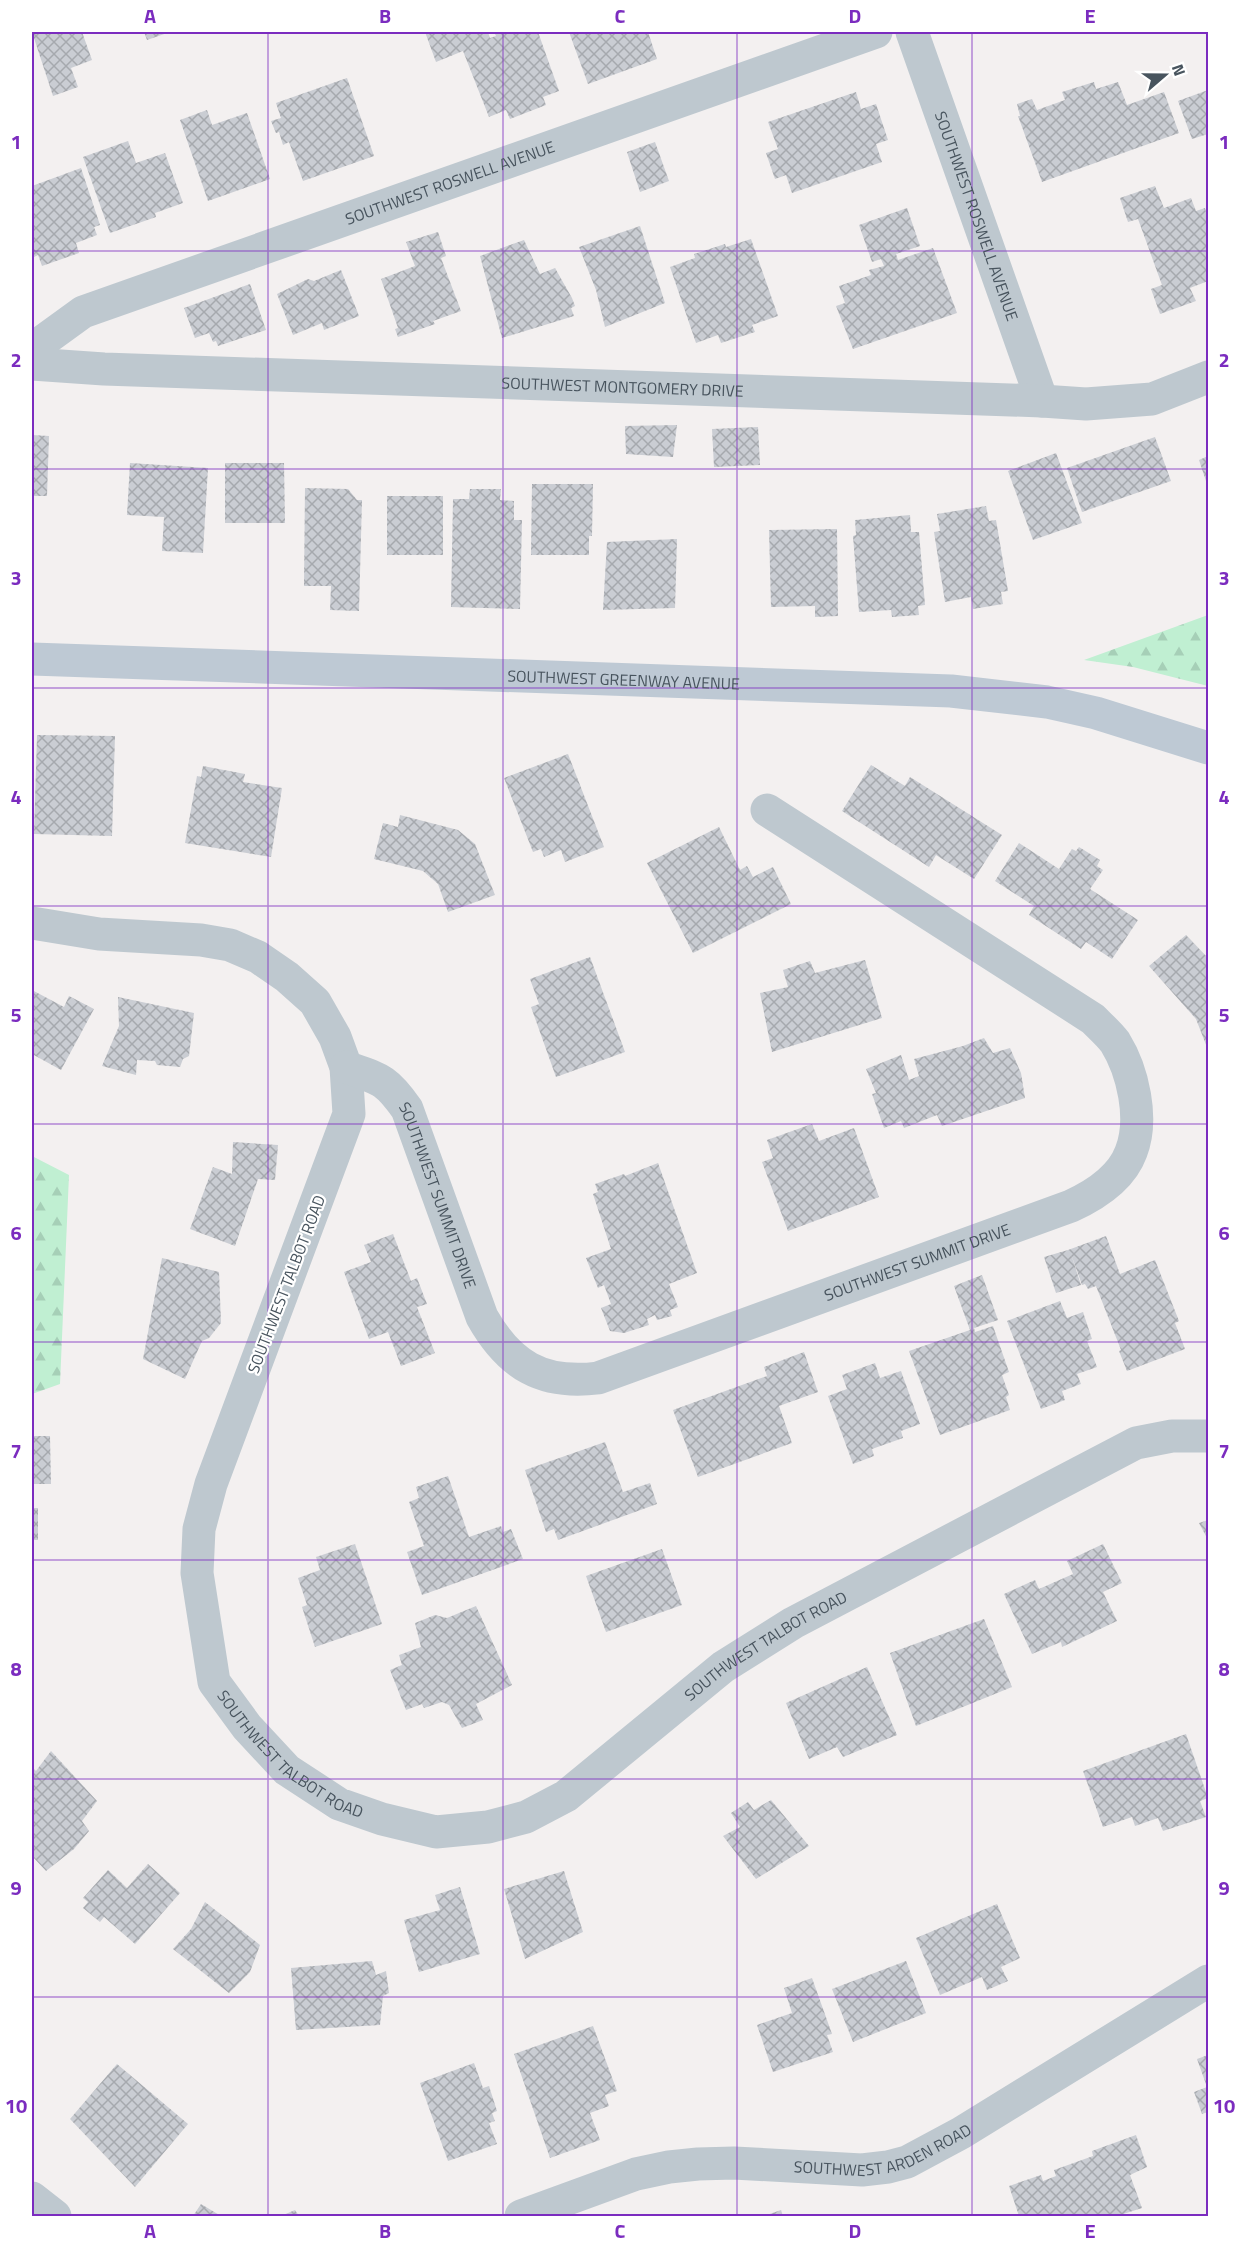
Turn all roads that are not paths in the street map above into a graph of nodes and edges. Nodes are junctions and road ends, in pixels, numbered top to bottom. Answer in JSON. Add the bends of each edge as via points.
{"nodes":[{"id":1,"x":876,"y":32,"type":"edge"},
{"id":2,"x":912,"y":32,"type":"edge"},
{"id":3,"x":32,"y":349,"type":"edge"},
{"id":4,"x":32,"y":364,"type":"edge"},
{"id":5,"x":1209,"y":377,"type":"edge"},
{"id":6,"x":1042,"y":401,"type":"junction"},
{"id":7,"x":32,"y":660,"type":"edge"},
{"id":8,"x":1209,"y":748,"type":"edge"},
{"id":9,"x":767,"y":810,"type":"dead end"},
{"id":10,"x":32,"y":923,"type":"edge"},
{"id":11,"x":346,"y":1066,"type":"junction"},
{"id":12,"x":1209,"y":1436,"type":"edge"},
{"id":13,"x":1209,"y":1981,"type":"edge"},
{"id":14,"x":32,"y":2198,"type":"edge"},
{"id":15,"x":55,"y":2217,"type":"edge"},
{"id":16,"x":521,"y":2217,"type":"edge"}],
"edges":[{"from":1,"to":3,"type":"street","name":"SOUTHWEST ROSWELL AVENUE","via":[[83,312]]},
{"from":2,"to":6,"type":"street","name":"SOUTHWEST ROSWELL AVENUE"},
{"from":4,"to":6,"type":"street","name":"SOUTHWEST MONTGOMERY DRIVE"},
{"from":5,"to":6,"type":"street","name":"SOUTHWEST MONTGOMERY DRIVE","via":[[1152,399],[1086,404]]},
{"from":7,"to":8,"type":"street","name":"SOUTHWEST GREENWAY AVENUE","via":[[951,691],[1047,702]]},
{"from":9,"to":11,"type":"street","name":"SOUTHWEST SUMMIT DRIVE","via":[[1093,1019],[1114,1041],[1136,1094],[1137,1120],[1131,1152],[1107,1185],[1071,1206],[598,1377],[556,1379],[534,1372],[494,1340],[482,1317],[407,1109],[391,1087]]},
{"from":10,"to":11,"type":"street","name":"SOUTHWEST TALBOT ROAD","via":[[99,934],[201,940],[230,945],[258,957],[315,1002]]},
{"from":11,"to":12,"type":"street","name":"SOUTHWEST TALBOT ROAD","via":[[350,1114],[211,1484],[199,1529],[197,1573],[214,1682],[247,1727],[287,1770],[339,1804],[436,1832],[488,1827],[526,1817],[566,1796],[723,1667],[793,1623],[1136,1443],[1172,1436]]},
{"from":13,"to":16,"type":"street","name":"SOUTHWEST ARDEN ROAD","via":[[962,2133],[907,2162],[862,2170],[734,2163],[669,2168],[636,2174]]},
{"from":14,"to":15,"type":"street"}]}
